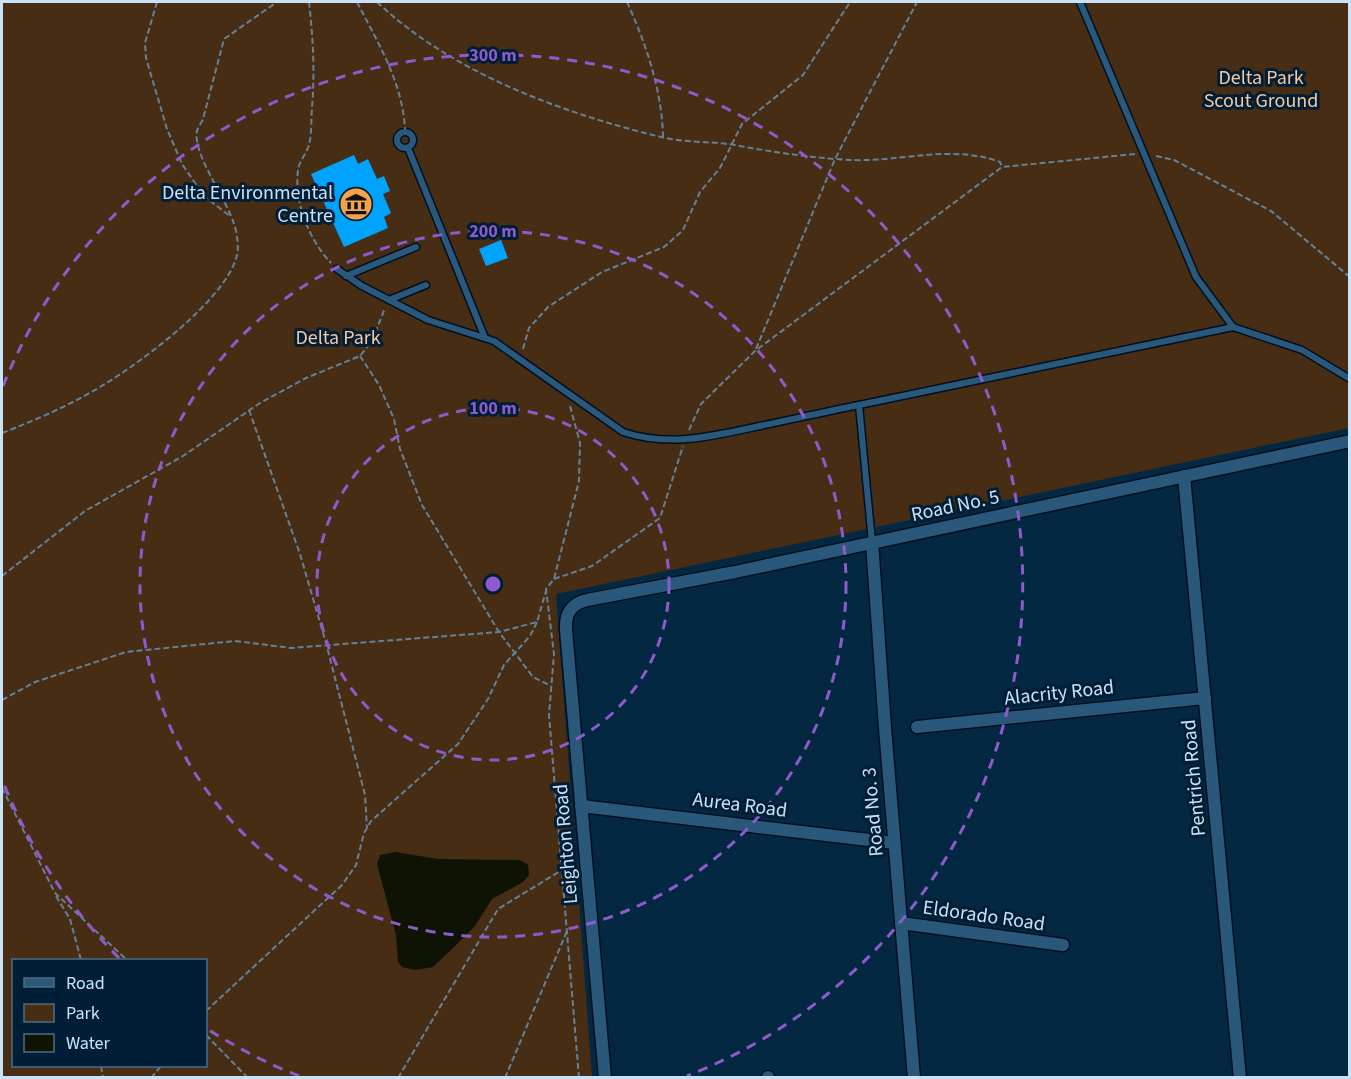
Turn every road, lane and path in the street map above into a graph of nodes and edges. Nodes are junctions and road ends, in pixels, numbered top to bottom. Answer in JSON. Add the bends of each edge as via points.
{"nodes":[{"id":1,"x":157,"y":2,"type":"edge"},
{"id":2,"x":278,"y":2,"type":"edge"},
{"id":3,"x":309,"y":2,"type":"edge"},
{"id":4,"x":357,"y":2,"type":"edge"},
{"id":5,"x":377,"y":2,"type":"edge"},
{"id":6,"x":627,"y":2,"type":"edge"},
{"id":7,"x":850,"y":2,"type":"edge"},
{"id":8,"x":917,"y":2,"type":"edge"},
{"id":9,"x":1080,"y":2,"type":"edge"},
{"id":10,"x":405,"y":132,"type":"junction"},
{"id":11,"x":663,"y":138,"type":"junction"},
{"id":12,"x":732,"y":145,"type":"junction"},
{"id":13,"x":408,"y":148,"type":"junction"},
{"id":14,"x":1143,"y":153,"type":"junction"},
{"id":15,"x":835,"y":159,"type":"junction"},
{"id":16,"x":1002,"y":167,"type":"junction"},
{"id":17,"x":232,"y":218,"type":"junction"},
{"id":18,"x":416,"y":247,"type":"dead end"},
{"id":19,"x":337,"y":268,"type":"joint"},
{"id":20,"x":346,"y":276,"type":"junction"},
{"id":21,"x":1350,"y":277,"type":"edge"},
{"id":22,"x":426,"y":285,"type":"dead end"},
{"id":23,"x":389,"y":300,"type":"junction"},
{"id":24,"x":1233,"y":327,"type":"junction"},
{"id":25,"x":485,"y":338,"type":"junction"},
{"id":26,"x":755,"y":351,"type":"junction"},
{"id":27,"x":360,"y":357,"type":"junction"},
{"id":28,"x":519,"y":361,"type":"junction"},
{"id":29,"x":1350,"y":379,"type":"edge"},
{"id":30,"x":859,"y":405,"type":"junction"},
{"id":31,"x":249,"y":410,"type":"junction"},
{"id":32,"x":2,"y":433,"type":"edge"},
{"id":33,"x":684,"y":440,"type":"junction"},
{"id":34,"x":1350,"y":441,"type":"edge"},
{"id":35,"x":1184,"y":476,"type":"junction"},
{"id":36,"x":872,"y":542,"type":"junction"},
{"id":37,"x":2,"y":576,"type":"edge"},
{"id":38,"x":554,"y":579,"type":"dead end"},
{"id":39,"x":546,"y":589,"type":"dead end"},
{"id":40,"x":570,"y":609,"type":"joint"},
{"id":41,"x":537,"y":622,"type":"junction"},
{"id":42,"x":499,"y":632,"type":"junction"},
{"id":43,"x":326,"y":643,"type":"junction"},
{"id":44,"x":514,"y":652,"type":"junction"},
{"id":45,"x":551,"y":686,"type":"dead end"},
{"id":46,"x":1205,"y":698,"type":"junction"},
{"id":47,"x":2,"y":700,"type":"edge"},
{"id":48,"x":918,"y":727,"type":"dead end"},
{"id":49,"x":2,"y":788,"type":"edge"},
{"id":50,"x":581,"y":806,"type":"junction"},
{"id":51,"x":367,"y":829,"type":"junction"},
{"id":52,"x":894,"y":843,"type":"junction"},
{"id":53,"x":562,"y":870,"type":"dead end"},
{"id":54,"x":55,"y":893,"type":"junction"},
{"id":55,"x":901,"y":923,"type":"junction"},
{"id":56,"x":567,"y":930,"type":"dead end"},
{"id":57,"x":1063,"y":945,"type":"dead end"},
{"id":58,"x":81,"y":959,"type":"edge"},
{"id":59,"x":126,"y":959,"type":"edge"},
{"id":60,"x":207,"y":1010,"type":"edge"},
{"id":61,"x":207,"y":1036,"type":"edge"},
{"id":62,"x":248,"y":1077,"type":"edge"},
{"id":63,"x":398,"y":1077,"type":"edge"},
{"id":64,"x":505,"y":1077,"type":"edge"},
{"id":65,"x":605,"y":1077,"type":"edge"},
{"id":66,"x":914,"y":1077,"type":"edge"},
{"id":67,"x":1240,"y":1077,"type":"edge"}],
"edges":[{"from":1,"to":17,"type":"path","via":[[145,43],[146,58],[167,129],[182,164],[204,196]]},
{"from":2,"to":17,"type":"path","via":[[224,39],[197,131],[198,146]]},
{"from":3,"to":19,"type":"path","via":[[313,104],[309,146],[298,167],[298,190],[313,237]]},
{"from":4,"to":10,"type":"path","via":[[404,107]]},
{"from":5,"to":11,"type":"path","via":[[394,18],[466,65],[519,92]]},
{"from":6,"to":11,"type":"path","via":[[656,83]]},
{"from":7,"to":12,"type":"path","via":[[803,75],[742,124]]},
{"from":8,"to":15,"type":"path"},
{"from":9,"to":14,"type":"lane"},
{"from":10,"to":13,"type":"lane","via":[[413,138]]},
{"from":10,"to":13,"type":"lane","via":[[398,136],[398,143]]},
{"from":11,"to":12,"type":"path"},
{"from":12,"to":15,"type":"path"},
{"from":12,"to":28,"type":"path","via":[[720,168],[700,192],[683,231],[664,247],[602,272],[548,308],[529,328]]},
{"from":13,"to":25,"type":"lane"},
{"from":14,"to":16,"type":"path"},
{"from":14,"to":21,"type":"path","via":[[1174,160],[1271,211]]},
{"from":14,"to":24,"type":"lane","via":[[1196,277]]},
{"from":15,"to":16,"type":"path","via":[[980,154],[1000,162]]},
{"from":15,"to":26,"type":"path"},
{"from":16,"to":26,"type":"path"},
{"from":17,"to":32,"type":"path","via":[[238,254],[229,277],[190,320],[95,391]]},
{"from":18,"to":20,"type":"lane"},
{"from":19,"to":20,"type":"lane"},
{"from":20,"to":23,"type":"lane"},
{"from":22,"to":23,"type":"lane"},
{"from":23,"to":25,"type":"lane","via":[[439,325]]},
{"from":23,"to":27,"type":"path","via":[[372,341]]},
{"from":24,"to":29,"type":"lane","via":[[1302,350]]},
{"from":24,"to":30,"type":"lane"},
{"from":25,"to":28,"type":"lane"},
{"from":26,"to":33,"type":"path","via":[[701,404]]},
{"from":27,"to":31,"type":"path","via":[[306,378]]},
{"from":27,"to":42,"type":"path","via":[[394,419],[400,449],[422,505]]},
{"from":28,"to":33,"type":"lane","via":[[623,432],[647,439]]},
{"from":30,"to":33,"type":"lane","via":[[727,435]]},
{"from":30,"to":36,"type":"lane"},
{"from":31,"to":37,"type":"path","via":[[183,456],[85,511]]},
{"from":31,"to":43,"type":"path","via":[[300,554]]},
{"from":33,"to":38,"type":"path","via":[[660,518],[592,566]]},
{"from":34,"to":35,"type":"street","name":"Road No. 5"},
{"from":35,"to":36,"type":"street","name":"Road No. 5"},
{"from":35,"to":46,"type":"street","name":"Pentrich Road"},
{"from":36,"to":40,"type":"street","name":"Road No. 5","via":[[586,600]]},
{"from":36,"to":52,"type":"street","name":"Road No. 3"},
{"from":39,"to":41,"type":"path"},
{"from":40,"to":50,"type":"street","name":"Leighton Road","via":[[566,630]]},
{"from":41,"to":42,"type":"path"},
{"from":41,"to":44,"type":"path"},
{"from":42,"to":43,"type":"path"},
{"from":42,"to":44,"type":"path"},
{"from":43,"to":47,"type":"path","via":[[291,648],[235,640],[126,652],[35,682]]},
{"from":43,"to":51,"type":"path","via":[[365,795]]},
{"from":44,"to":45,"type":"path","via":[[533,677]]},
{"from":44,"to":51,"type":"path","via":[[458,744],[371,821]]},
{"from":46,"to":48,"type":"street","name":"Alacrity Road"},
{"from":46,"to":67,"type":"street","name":"Pentrich Road"},
{"from":49,"to":54,"type":"path"},
{"from":50,"to":52,"type":"street","name":"Aurea Road"},
{"from":50,"to":65,"type":"street","name":"Leighton Road"},
{"from":51,"to":60,"type":"path","via":[[356,865],[342,885]]},
{"from":52,"to":55,"type":"street","name":"Road No. 3"},
{"from":53,"to":63,"type":"path","via":[[498,909]]},
{"from":54,"to":58,"type":"path","via":[[70,919]]},
{"from":54,"to":59,"type":"path"},
{"from":55,"to":57,"type":"street","name":"Eldorado Road"},
{"from":55,"to":66,"type":"street","name":"Road No. 3"},
{"from":56,"to":64,"type":"path"},
{"from":61,"to":62,"type":"path"}]}
